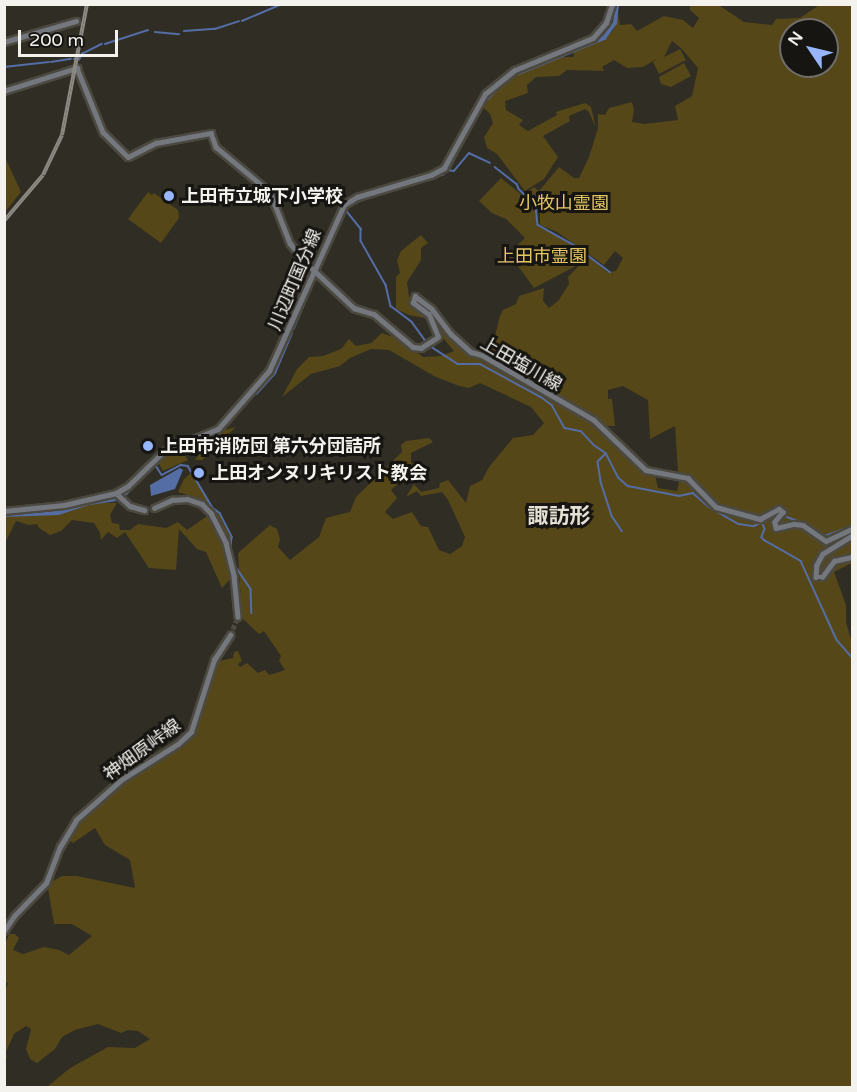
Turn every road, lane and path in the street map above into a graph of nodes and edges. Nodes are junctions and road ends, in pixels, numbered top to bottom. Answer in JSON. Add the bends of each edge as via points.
{"nodes":[{"id":1,"x":612,"y":4,"type":"edge"},
{"id":2,"x":76,"y":21,"type":"dead end"},
{"id":3,"x":4,"y":42,"type":"edge"},
{"id":4,"x":4,"y":91,"type":"edge"},
{"id":5,"x":315,"y":270,"type":"junction"},
{"id":6,"x":116,"y":493,"type":"junction"},
{"id":7,"x":154,"y":508,"type":"dead end"},
{"id":8,"x":144,"y":510,"type":"dead end"},
{"id":9,"x":4,"y":511,"type":"edge"},
{"id":10,"x":852,"y":529,"type":"edge"},
{"id":11,"x":852,"y":536,"type":"edge"},
{"id":12,"x":852,"y":557,"type":"edge"},
{"id":13,"x":238,"y":617,"type":"tunnel mouth"},
{"id":14,"x":230,"y":635,"type":"tunnel mouth"},
{"id":15,"x":4,"y":931,"type":"edge"}],
"edges":[{"from":1,"to":5,"type":"street","name":"川辺町国分線","via":[[606,23],[593,38],[514,70],[485,94],[444,168],[344,205]]},
{"from":2,"to":3,"type":"street"},
{"from":4,"to":5,"type":"street","name":"上田塩川線","via":[[77,68],[103,132],[128,157],[156,143],[211,133],[218,150],[270,192],[290,243]]},
{"from":5,"to":6,"type":"street","name":"川辺町国分線","via":[[272,365],[253,392],[218,429],[164,451]]},
{"from":5,"to":10,"type":"street","name":"上田塩川線","via":[[354,308],[374,314],[418,349],[438,337],[429,315],[412,302],[415,296],[419,298],[471,352],[594,420],[646,470],[688,478],[716,507],[760,519],[778,509],[783,512],[776,528],[803,525],[826,541]]},
{"from":6,"to":8,"type":"street","via":[[130,506]]},
{"from":6,"to":9,"type":"street","name":"川辺町国分線","via":[[64,505]]},
{"from":7,"to":13,"type":"street","via":[[187,499],[202,504],[211,513],[226,543]]},
{"from":11,"to":12,"type":"street","via":[[823,554],[816,577],[822,577],[834,561]]},
{"from":14,"to":15,"type":"street","name":"神畑原峠線","via":[[214,660],[191,732],[121,780],[76,820],[64,838],[46,883]]}]}
